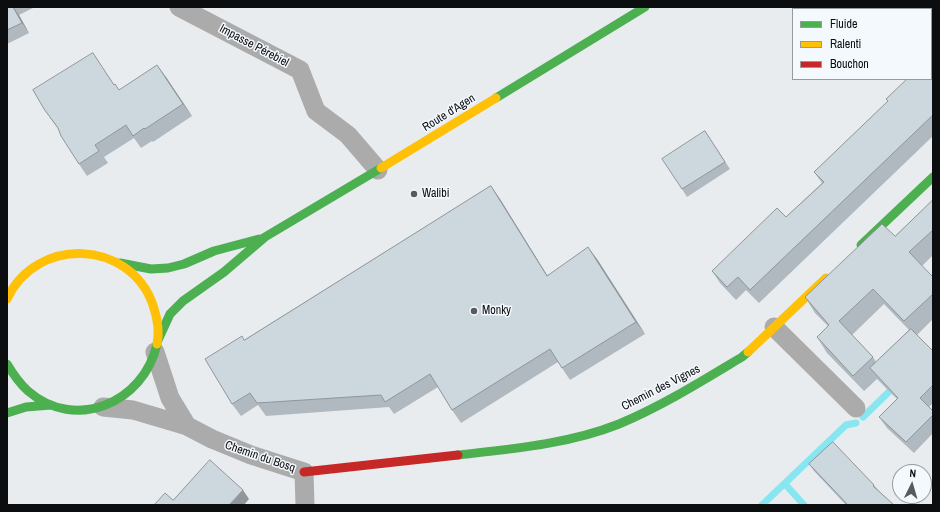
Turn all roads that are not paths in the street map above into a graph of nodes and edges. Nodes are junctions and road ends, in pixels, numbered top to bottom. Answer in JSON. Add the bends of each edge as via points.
{"nodes":[{"id":1,"x":179,"y":7,"type":"edge"},
{"id":2,"x":645,"y":7,"type":"edge"},
{"id":3,"x":378,"y":170,"type":"junction"},
{"id":4,"x":933,"y":177,"type":"edge"},
{"id":5,"x":265,"y":237,"type":"junction"},
{"id":6,"x":852,"y":254,"type":"edge"},
{"id":7,"x":118,"y":262,"type":"junction"},
{"id":8,"x":834,"y":270,"type":"edge"},
{"id":9,"x":7,"y":299,"type":"edge"},
{"id":10,"x":774,"y":327,"type":"junction"},
{"id":11,"x":157,"y":346,"type":"junction"},
{"id":12,"x":7,"y":364,"type":"edge"},
{"id":13,"x":51,"y":405,"type":"junction"},
{"id":14,"x":103,"y":407,"type":"junction"},
{"id":15,"x":856,"y":408,"type":"dead end"},
{"id":16,"x":7,"y":413,"type":"edge"},
{"id":17,"x":187,"y":426,"type":"junction"},
{"id":18,"x":304,"y":472,"type":"junction"},
{"id":19,"x":305,"y":505,"type":"edge"}],
"edges":[{"from":1,"to":3,"type":"street","name":"Impasse Pérebiel","via":[[300,70],[316,111],[348,135]]},
{"from":2,"to":3,"type":"main road","name":"Route d'Agen"},
{"from":3,"to":5,"type":"main road","name":"Route d'Agen"},
{"from":4,"to":6,"type":"main road"},
{"from":5,"to":7,"type":"main road","name":"Route d'Agen","via":[[214,251],[168,268],[151,269]]},
{"from":5,"to":11,"type":"main road","name":"Route d'Agen","via":[[170,314]]},
{"from":7,"to":9,"type":"main road","via":[[101,255],[82,252],[47,259],[19,279]]},
{"from":7,"to":11,"type":"main road","via":[[136,276],[149,295],[157,317]]},
{"from":8,"to":10,"type":"main road","name":"Chemin des Vignes"},
{"from":10,"to":15,"type":"street"},
{"from":10,"to":18,"type":"main road","name":"Chemin des Vignes","via":[[742,357],[660,405],[618,424],[570,439],[491,451]]},
{"from":11,"to":14,"type":"main road","name":"Route d'Agen","via":[[148,371],[136,386]]},
{"from":11,"to":17,"type":"street","via":[[170,398]]},
{"from":12,"to":13,"type":"main road","via":[[23,388]]},
{"from":13,"to":14,"type":"main road","name":"Route d'Agen","via":[[68,410]]},
{"from":13,"to":16,"type":"main road","via":[[26,407]]},
{"from":14,"to":17,"type":"street","name":"Chemin du Bosq","via":[[133,410]]},
{"from":17,"to":18,"type":"street","name":"Chemin du Bosq","via":[[251,456]]},
{"from":18,"to":19,"type":"street","name":"Chemin du Bosq"}]}
